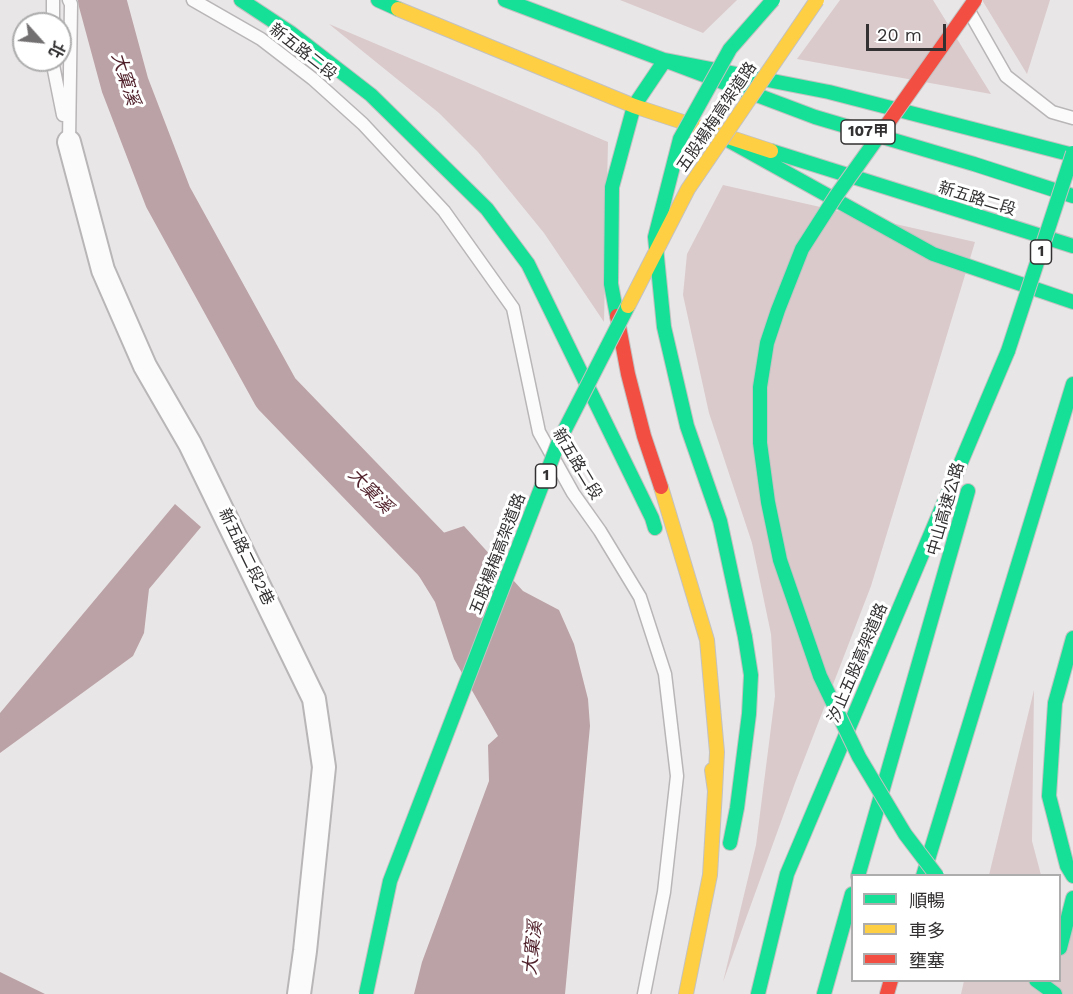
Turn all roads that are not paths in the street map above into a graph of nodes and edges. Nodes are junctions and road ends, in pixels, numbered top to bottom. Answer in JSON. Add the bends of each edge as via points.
{"nodes":[{"id":1,"x":69,"y":0,"type":"edge"},
{"id":2,"x":193,"y":0,"type":"edge"},
{"id":3,"x":241,"y":0,"type":"edge"},
{"id":4,"x":378,"y":0,"type":"edge"},
{"id":5,"x":506,"y":0,"type":"edge"},
{"id":6,"x":773,"y":0,"type":"edge"},
{"id":7,"x":817,"y":0,"type":"edge"},
{"id":8,"x":962,"y":0,"type":"edge"},
{"id":9,"x":975,"y":0,"type":"edge"},
{"id":10,"x":665,"y":60,"type":"junction"},
{"id":11,"x":54,"y":72,"type":"edge"},
{"id":12,"x":634,"y":106,"type":"junction"},
{"id":13,"x":1073,"y":118,"type":"edge"},
{"id":14,"x":717,"y":134,"type":"junction"},
{"id":15,"x":69,"y":142,"type":"junction"},
{"id":16,"x":1073,"y":154,"type":"edge"},
{"id":17,"x":1073,"y":196,"type":"edge"},
{"id":18,"x":1073,"y":246,"type":"edge"},
{"id":19,"x":1073,"y":302,"type":"edge"},
{"id":20,"x":1008,"y":351,"type":"junction"},
{"id":21,"x":1073,"y":384,"type":"edge"},
{"id":22,"x":658,"y":538,"type":"dead end"},
{"id":23,"x":1073,"y":638,"type":"edge"},
{"id":24,"x":698,"y":690,"type":"dead end"},
{"id":25,"x":715,"y":791,"type":"junction"},
{"id":26,"x":728,"y":855,"type":"dead end"},
{"id":27,"x":859,"y":874,"type":"edge"},
{"id":28,"x":924,"y":874,"type":"edge"},
{"id":29,"x":935,"y":874,"type":"edge"},
{"id":30,"x":1073,"y":876,"type":"edge"},
{"id":31,"x":851,"y":898,"type":"edge"},
{"id":32,"x":1073,"y":898,"type":"edge"},
{"id":33,"x":1061,"y":941,"type":"edge"},
{"id":34,"x":1037,"y":982,"type":"edge"},
{"id":35,"x":299,"y":994,"type":"edge"},
{"id":36,"x":366,"y":994,"type":"edge"},
{"id":37,"x":644,"y":994,"type":"edge"},
{"id":38,"x":686,"y":994,"type":"edge"},
{"id":39,"x":758,"y":994,"type":"edge"},
{"id":40,"x":824,"y":994,"type":"edge"},
{"id":41,"x":1055,"y":994,"type":"edge"}],
"edges":[{"from":1,"to":15,"type":"lane","name":"新五路二段2巷"},
{"from":2,"to":37,"type":"lane","name":"新五路二段","via":[[261,39],[363,124],[444,211],[513,308],[539,432],[640,597],[665,674],[677,776],[664,892]]},
{"from":3,"to":22,"type":"main road","via":[[371,95],[487,209],[528,264],[652,518]]},
{"from":4,"to":12,"type":"main road","name":"新五路二段"},
{"from":5,"to":10,"type":"main road","name":"新五路二段","number":"107甲"},
{"from":6,"to":26,"type":"main road","bridge":true,"via":[[730,49],[680,139],[654,237],[664,327],[687,426],[720,521],[751,675]]},
{"from":7,"to":36,"type":"main road","name":"五股楊梅高架道路","number":"1","bridge":true,"via":[[688,189],[559,441],[390,881]]},
{"from":8,"to":13,"type":"lane","via":[[1006,76],[1052,112]]},
{"from":9,"to":29,"type":"main road","bridge":true,"via":[[802,249],[767,343],[760,387],[760,443],[780,560],[820,676],[859,757],[905,834]]},
{"from":10,"to":12,"type":"main road"},
{"from":10,"to":16,"type":"main road","via":[[829,92]]},
{"from":10,"to":17,"type":"main road","name":"新五路二段","number":"107甲","via":[[815,117]]},
{"from":11,"to":15,"type":"lane","name":"新五路二段2巷"},
{"from":12,"to":14,"type":"main road","name":"新五路二段"},
{"from":12,"to":25,"type":"main road","via":[[612,187],[611,285],[644,436],[706,640],[717,752]]},
{"from":14,"to":18,"type":"main road","name":"新五路二段"},
{"from":14,"to":19,"type":"main road","via":[[933,254]]},
{"from":15,"to":35,"type":"street","name":"新五路二段2巷","via":[[103,270],[145,366],[190,444],[315,699],[324,767]]},
{"from":16,"to":20,"type":"main road","name":"中山高速公路","number":"1","bridge":true},
{"from":20,"to":27,"type":"main road","name":"中山高速公路","number":"1"},
{"from":20,"to":39,"type":"main road","name":"汐止五股高架道路","number":"1","via":[[787,874]]},
{"from":21,"to":28,"type":"main road"},
{"from":23,"to":30,"type":"main road","via":[[1055,703],[1049,796]]},
{"from":24,"to":25,"type":"main road"},
{"from":25,"to":38,"type":"main road","via":[[710,875]]},
{"from":31,"to":40,"type":"main road"},
{"from":32,"to":33,"type":"main road"},
{"from":34,"to":41,"type":"main road"}]}
